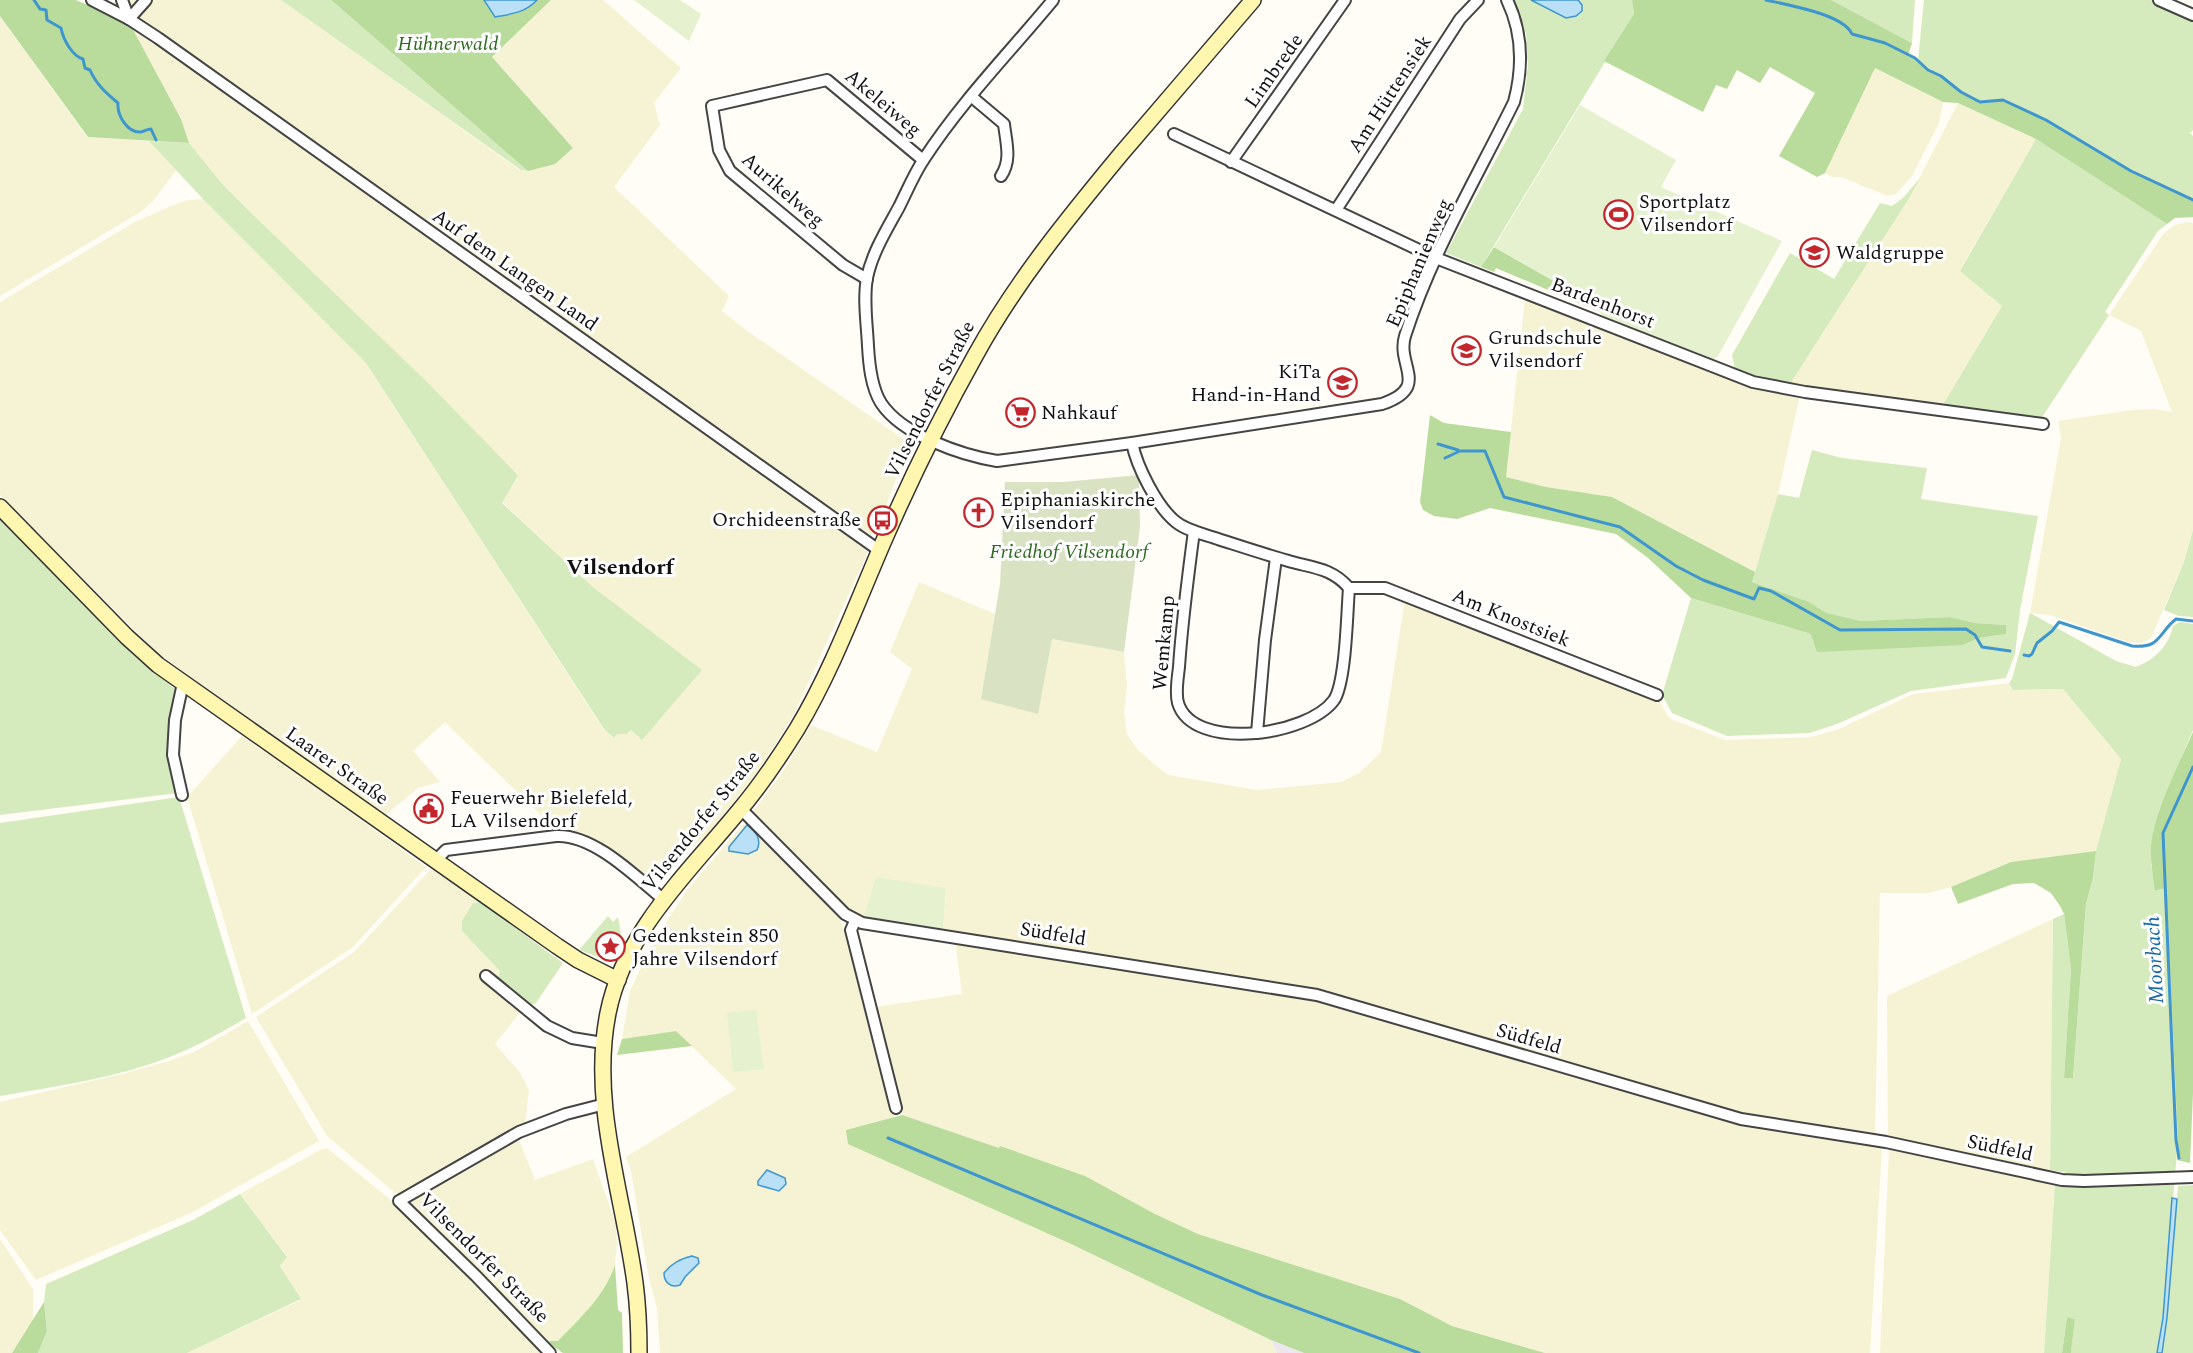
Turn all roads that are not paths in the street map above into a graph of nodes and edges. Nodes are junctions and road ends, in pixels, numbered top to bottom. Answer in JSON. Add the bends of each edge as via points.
{"nodes":[{"id":1,"x":92,"y":0,"type":"edge"},
{"id":2,"x":122,"y":0,"type":"edge"},
{"id":3,"x":146,"y":0,"type":"edge"},
{"id":4,"x":1253,"y":0,"type":"edge"},
{"id":5,"x":1345,"y":0,"type":"edge"},
{"id":6,"x":1478,"y":0,"type":"edge"},
{"id":7,"x":1507,"y":0,"type":"edge"},
{"id":8,"x":2159,"y":0,"type":"edge"},
{"id":9,"x":1049,"y":1,"type":"edge"},
{"id":10,"x":2193,"y":15,"type":"edge"},
{"id":11,"x":129,"y":19,"type":"junction"},
{"id":12,"x":972,"y":97,"type":"junction"},
{"id":13,"x":712,"y":105,"type":"joint"},
{"id":14,"x":1174,"y":134,"type":"dead end"},
{"id":15,"x":923,"y":160,"type":"junction"},
{"id":16,"x":1231,"y":162,"type":"junction"},
{"id":17,"x":1001,"y":176,"type":"dead end"},
{"id":18,"x":1336,"y":210,"type":"junction"},
{"id":19,"x":1436,"y":258,"type":"junction"},
{"id":20,"x":867,"y":279,"type":"junction"},
{"id":21,"x":2043,"y":424,"type":"dead end"},
{"id":22,"x":931,"y":440,"type":"junction"},
{"id":23,"x":1132,"y":443,"type":"junction"},
{"id":24,"x":0,"y":507,"type":"edge"},
{"id":25,"x":1194,"y":531,"type":"junction"},
{"id":26,"x":880,"y":551,"type":"junction"},
{"id":27,"x":1276,"y":558,"type":"junction"},
{"id":28,"x":1348,"y":588,"type":"junction"},
{"id":29,"x":183,"y":683,"type":"junction"},
{"id":30,"x":1657,"y":695,"type":"dead end"},
{"id":31,"x":1257,"y":733,"type":"junction"},
{"id":32,"x":182,"y":795,"type":"dead end"},
{"id":33,"x":741,"y":810,"type":"junction"},
{"id":34,"x":435,"y":861,"type":"junction"},
{"id":35,"x":664,"y":900,"type":"junction"},
{"id":36,"x":855,"y":921,"type":"junction"},
{"id":37,"x":486,"y":976,"type":"dead end"},
{"id":38,"x":618,"y":980,"type":"junction"},
{"id":39,"x":603,"y":1043,"type":"junction"},
{"id":40,"x":605,"y":1104,"type":"junction"},
{"id":41,"x":896,"y":1108,"type":"dead end"},
{"id":42,"x":2193,"y":1177,"type":"edge"},
{"id":43,"x":550,"y":1353,"type":"edge"},
{"id":44,"x":639,"y":1353,"type":"edge"}],
"edges":[{"from":1,"to":11,"type":"street","name":"Auf dem Langen Land"},
{"from":2,"to":11,"type":"street"},
{"from":3,"to":11,"type":"street"},
{"from":4,"to":22,"type":"main road","name":"Vilsendorfer Straße","via":[[1060,229],[992,326]]},
{"from":5,"to":16,"type":"street","name":"Limbrede"},
{"from":6,"to":18,"type":"street","name":"Am Hüttensiek","via":[[1460,19]]},
{"from":7,"to":19,"type":"street","name":"Epiphanienweg","via":[[1520,40],[1519,84],[1514,102]]},
{"from":8,"to":10,"type":"street"},
{"from":9,"to":12,"type":"street"},
{"from":11,"to":26,"type":"street","name":"Auf dem Langen Land"},
{"from":12,"to":15,"type":"street"},
{"from":12,"to":17,"type":"street","via":[[1004,124],[1008,158]]},
{"from":13,"to":15,"type":"street","name":"Akeleiweg","via":[[827,80]]},
{"from":13,"to":20,"type":"street","name":"Aurikelweg","via":[[719,150],[730,171],[843,265]]},
{"from":14,"to":16,"type":"street","name":"Bardenhorst"},
{"from":15,"to":20,"type":"street","via":[[878,248]]},
{"from":16,"to":18,"type":"street","name":"Bardenhorst"},
{"from":18,"to":19,"type":"street","name":"Bardenhorst"},
{"from":19,"to":21,"type":"street","name":"Bardenhorst","via":[[1753,382]]},
{"from":19,"to":23,"type":"street","name":"Epiphanienweg","via":[[1404,339],[1409,382],[1395,400]]},
{"from":20,"to":22,"type":"street","via":[[869,351],[875,390],[882,404],[901,423]]},
{"from":22,"to":23,"type":"street","name":"Epiphanienweg","via":[[976,458],[997,461]]},
{"from":22,"to":26,"type":"main road","name":"Vilsendorfer Straße"},
{"from":23,"to":25,"type":"street","via":[[1144,476],[1166,513]]},
{"from":24,"to":29,"type":"main road","name":"Laarer Straße","via":[[127,637]]},
{"from":25,"to":27,"type":"street"},
{"from":25,"to":31,"type":"street","name":"Wemkamp","via":[[1177,700],[1190,721],[1203,727]]},
{"from":26,"to":33,"type":"main road","name":"Vilsendorfer Straße","via":[[811,703]]},
{"from":27,"to":28,"type":"street","via":[[1331,572]]},
{"from":27,"to":31,"type":"street"},
{"from":28,"to":30,"type":"street","name":"Am Knostsiek","via":[[1385,588]]},
{"from":28,"to":31,"type":"street","name":"Wemkamp","via":[[1345,650],[1334,700],[1324,710],[1291,727]]},
{"from":29,"to":32,"type":"street","via":[[173,755]]},
{"from":29,"to":34,"type":"main road","name":"Laarer Straße"},
{"from":33,"to":35,"type":"main road","name":"Vilsendorfer Straße"},
{"from":33,"to":36,"type":"street"},
{"from":34,"to":35,"type":"street","via":[[446,850],[569,836],[601,851]]},
{"from":34,"to":38,"type":"main road","name":"Laarer Straße","via":[[568,953]]},
{"from":35,"to":38,"type":"main road","name":"Vilsendorfer Straße","via":[[642,932]]},
{"from":36,"to":41,"type":"street","via":[[851,930]]},
{"from":36,"to":42,"type":"street","name":"Südfeld","via":[[1317,995],[1741,1119],[1886,1142],[2062,1180]]},
{"from":37,"to":39,"type":"street","via":[[547,1026],[572,1038]]},
{"from":38,"to":39,"type":"main road","name":"Vilsendorfer Straße"},
{"from":39,"to":40,"type":"main road","name":"Vilsendorfer Straße"},
{"from":40,"to":43,"type":"street","name":"Vilsendorfer Straße","via":[[519,1132],[399,1201]]},
{"from":40,"to":44,"type":"main road","name":"Vilsendorfer Straße","via":[[634,1280]]}]}
